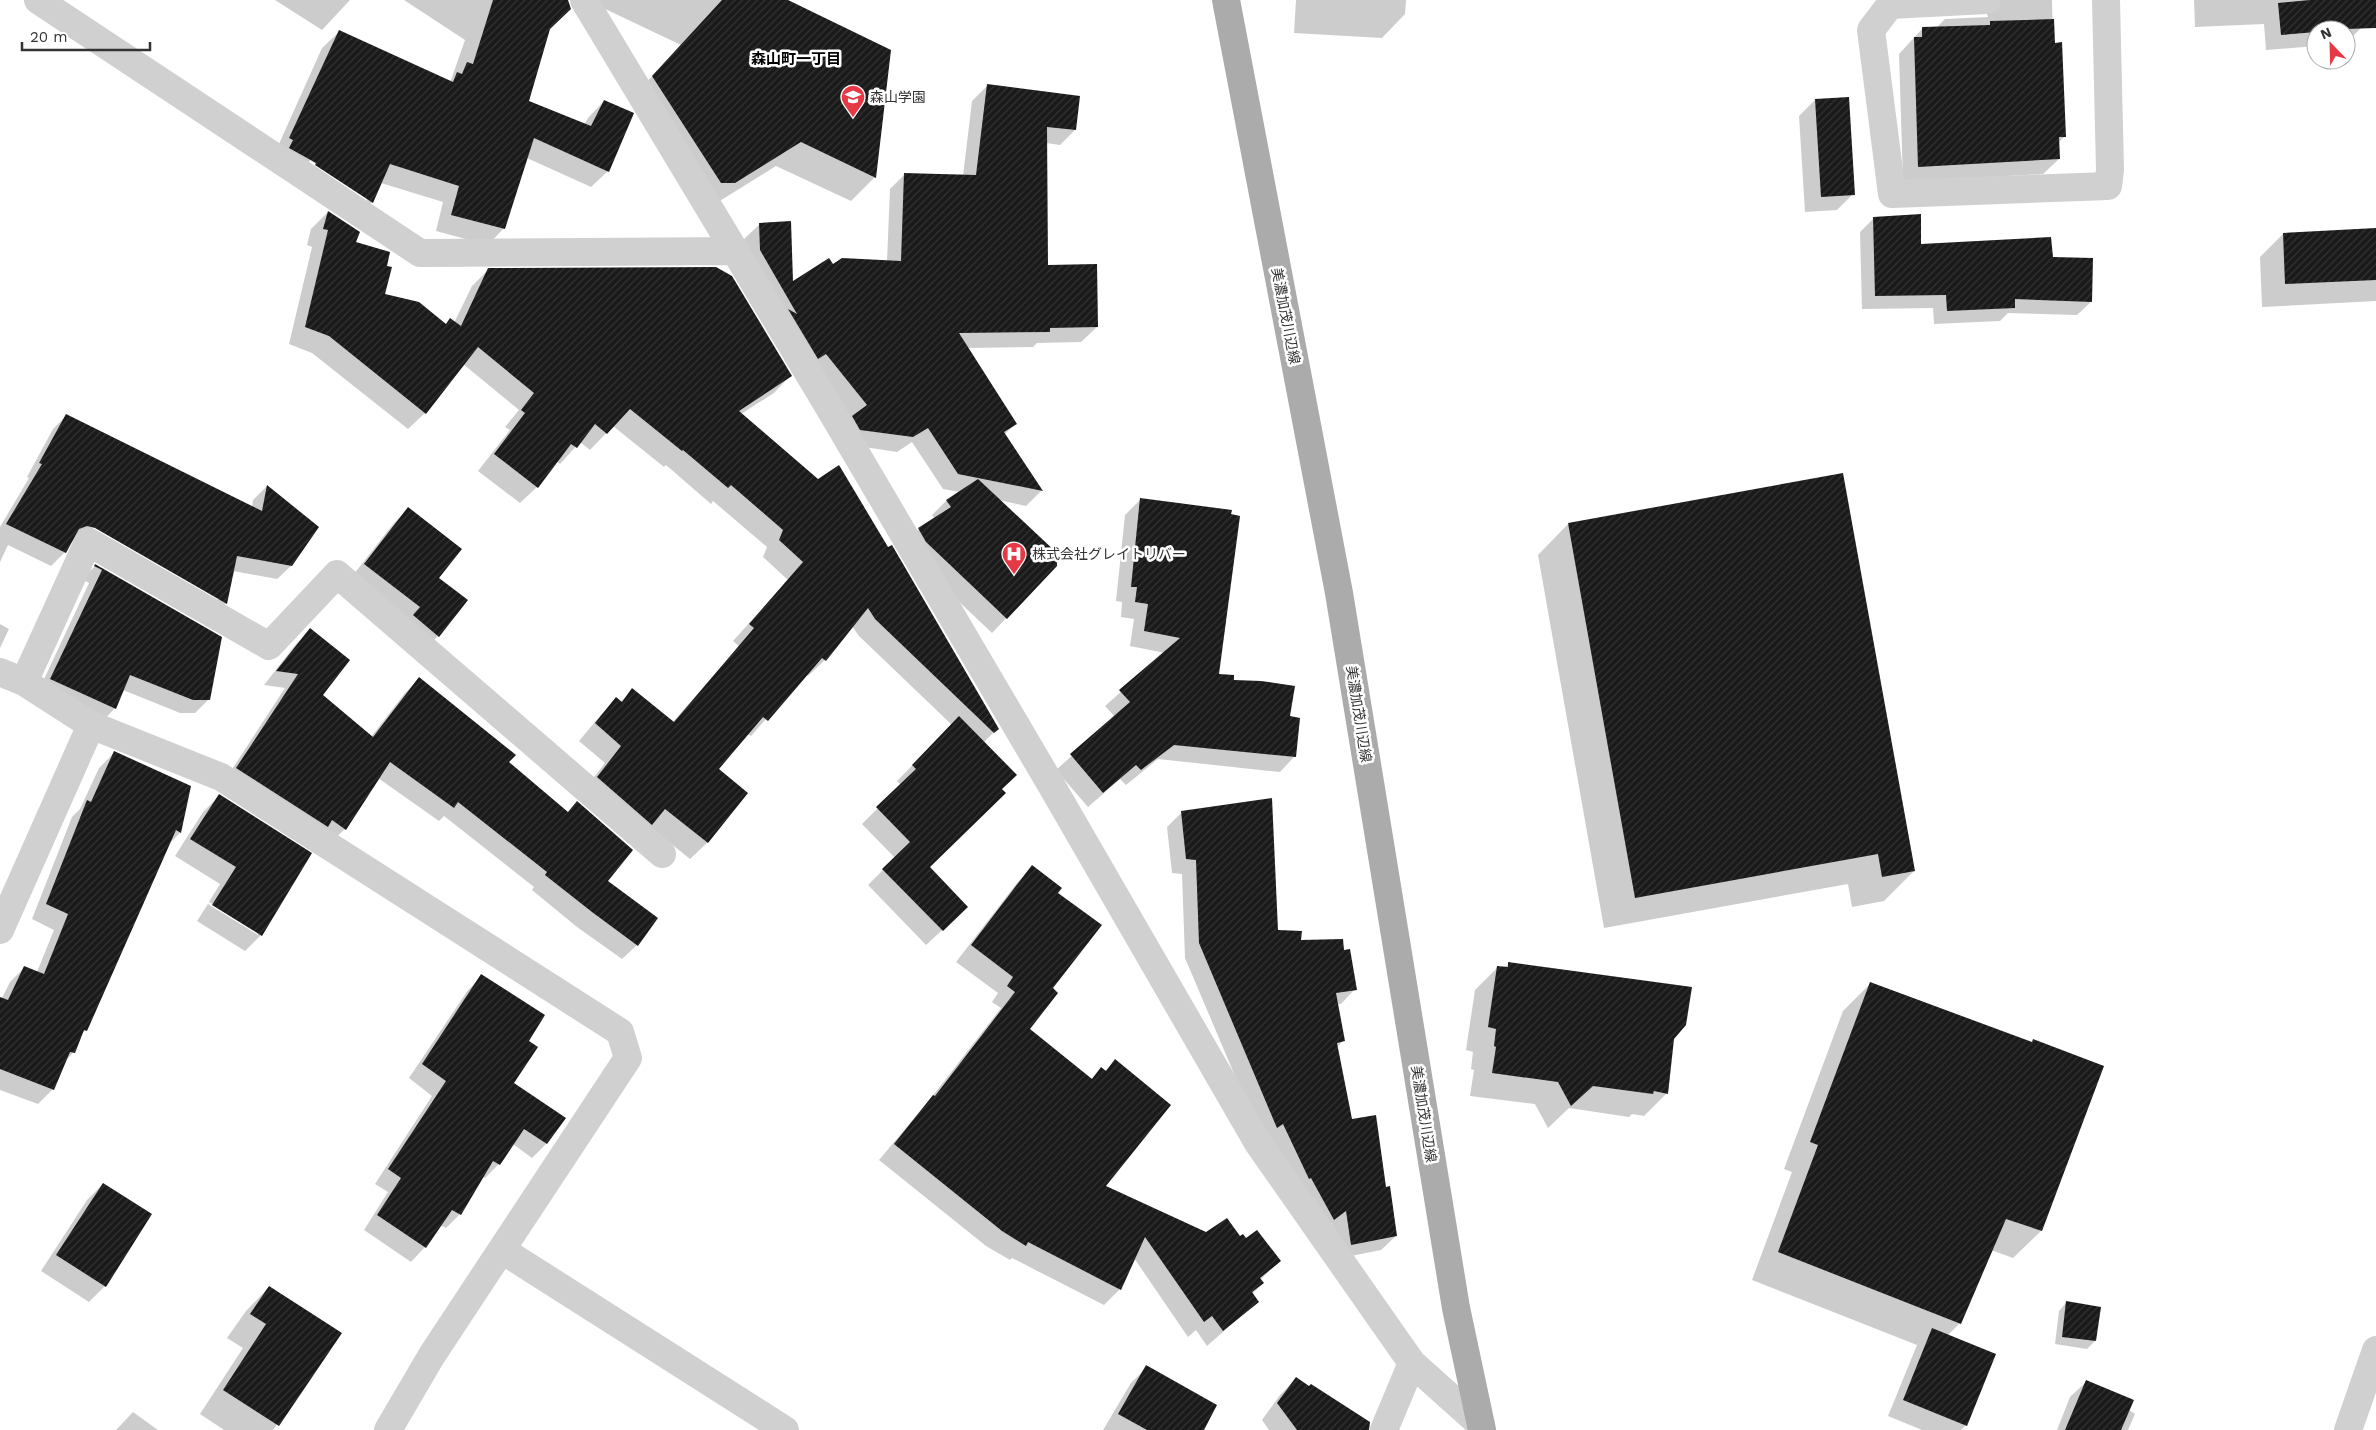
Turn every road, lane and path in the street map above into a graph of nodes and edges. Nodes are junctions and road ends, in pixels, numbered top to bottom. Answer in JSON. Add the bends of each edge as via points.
{"nodes":[{"id":1,"x":38,"y":0,"type":"edge"},
{"id":2,"x":584,"y":0,"type":"edge"},
{"id":3,"x":1226,"y":0,"type":"edge"},
{"id":4,"x":1987,"y":0,"type":"edge"},
{"id":5,"x":2106,"y":0,"type":"edge"},
{"id":6,"x":735,"y":251,"type":"junction"},
{"id":7,"x":12,"y":677,"type":"edge"},
{"id":8,"x":91,"y":725,"type":"junction"},
{"id":9,"x":662,"y":854,"type":"dead end"},
{"id":10,"x":0,"y":930,"type":"edge"},
{"id":11,"x":502,"y":1250,"type":"junction"},
{"id":12,"x":2376,"y":1350,"type":"edge"},
{"id":13,"x":1412,"y":1363,"type":"junction"},
{"id":14,"x":1481,"y":1427,"type":"edge"},
{"id":15,"x":388,"y":1430,"type":"edge"},
{"id":16,"x":785,"y":1430,"type":"edge"},
{"id":17,"x":1384,"y":1430,"type":"edge"},
{"id":18,"x":2348,"y":1430,"type":"edge"}],
"edges":[{"from":1,"to":6,"type":"street","via":[[420,254]]},
{"from":2,"to":6,"type":"street"},
{"from":3,"to":14,"type":"main road","name":"美濃加茂川辺線","via":[[1339,593],[1456,1308]]},
{"from":4,"to":5,"type":"street","via":[[1890,5],[1871,30],[1892,194],[2108,186]]},
{"from":6,"to":13,"type":"street","via":[[1050,783],[1258,1143]]},
{"from":7,"to":8,"type":"street"},
{"from":7,"to":9,"type":"street","via":[[88,542],[269,646],[337,574]]},
{"from":8,"to":10,"type":"street"},
{"from":8,"to":11,"type":"street","via":[[221,777],[620,1032],[628,1058]]},
{"from":11,"to":15,"type":"street","via":[[432,1355]]},
{"from":11,"to":16,"type":"street"},
{"from":12,"to":18,"type":"street"},
{"from":13,"to":14,"type":"street"},
{"from":13,"to":17,"type":"street"}]}
